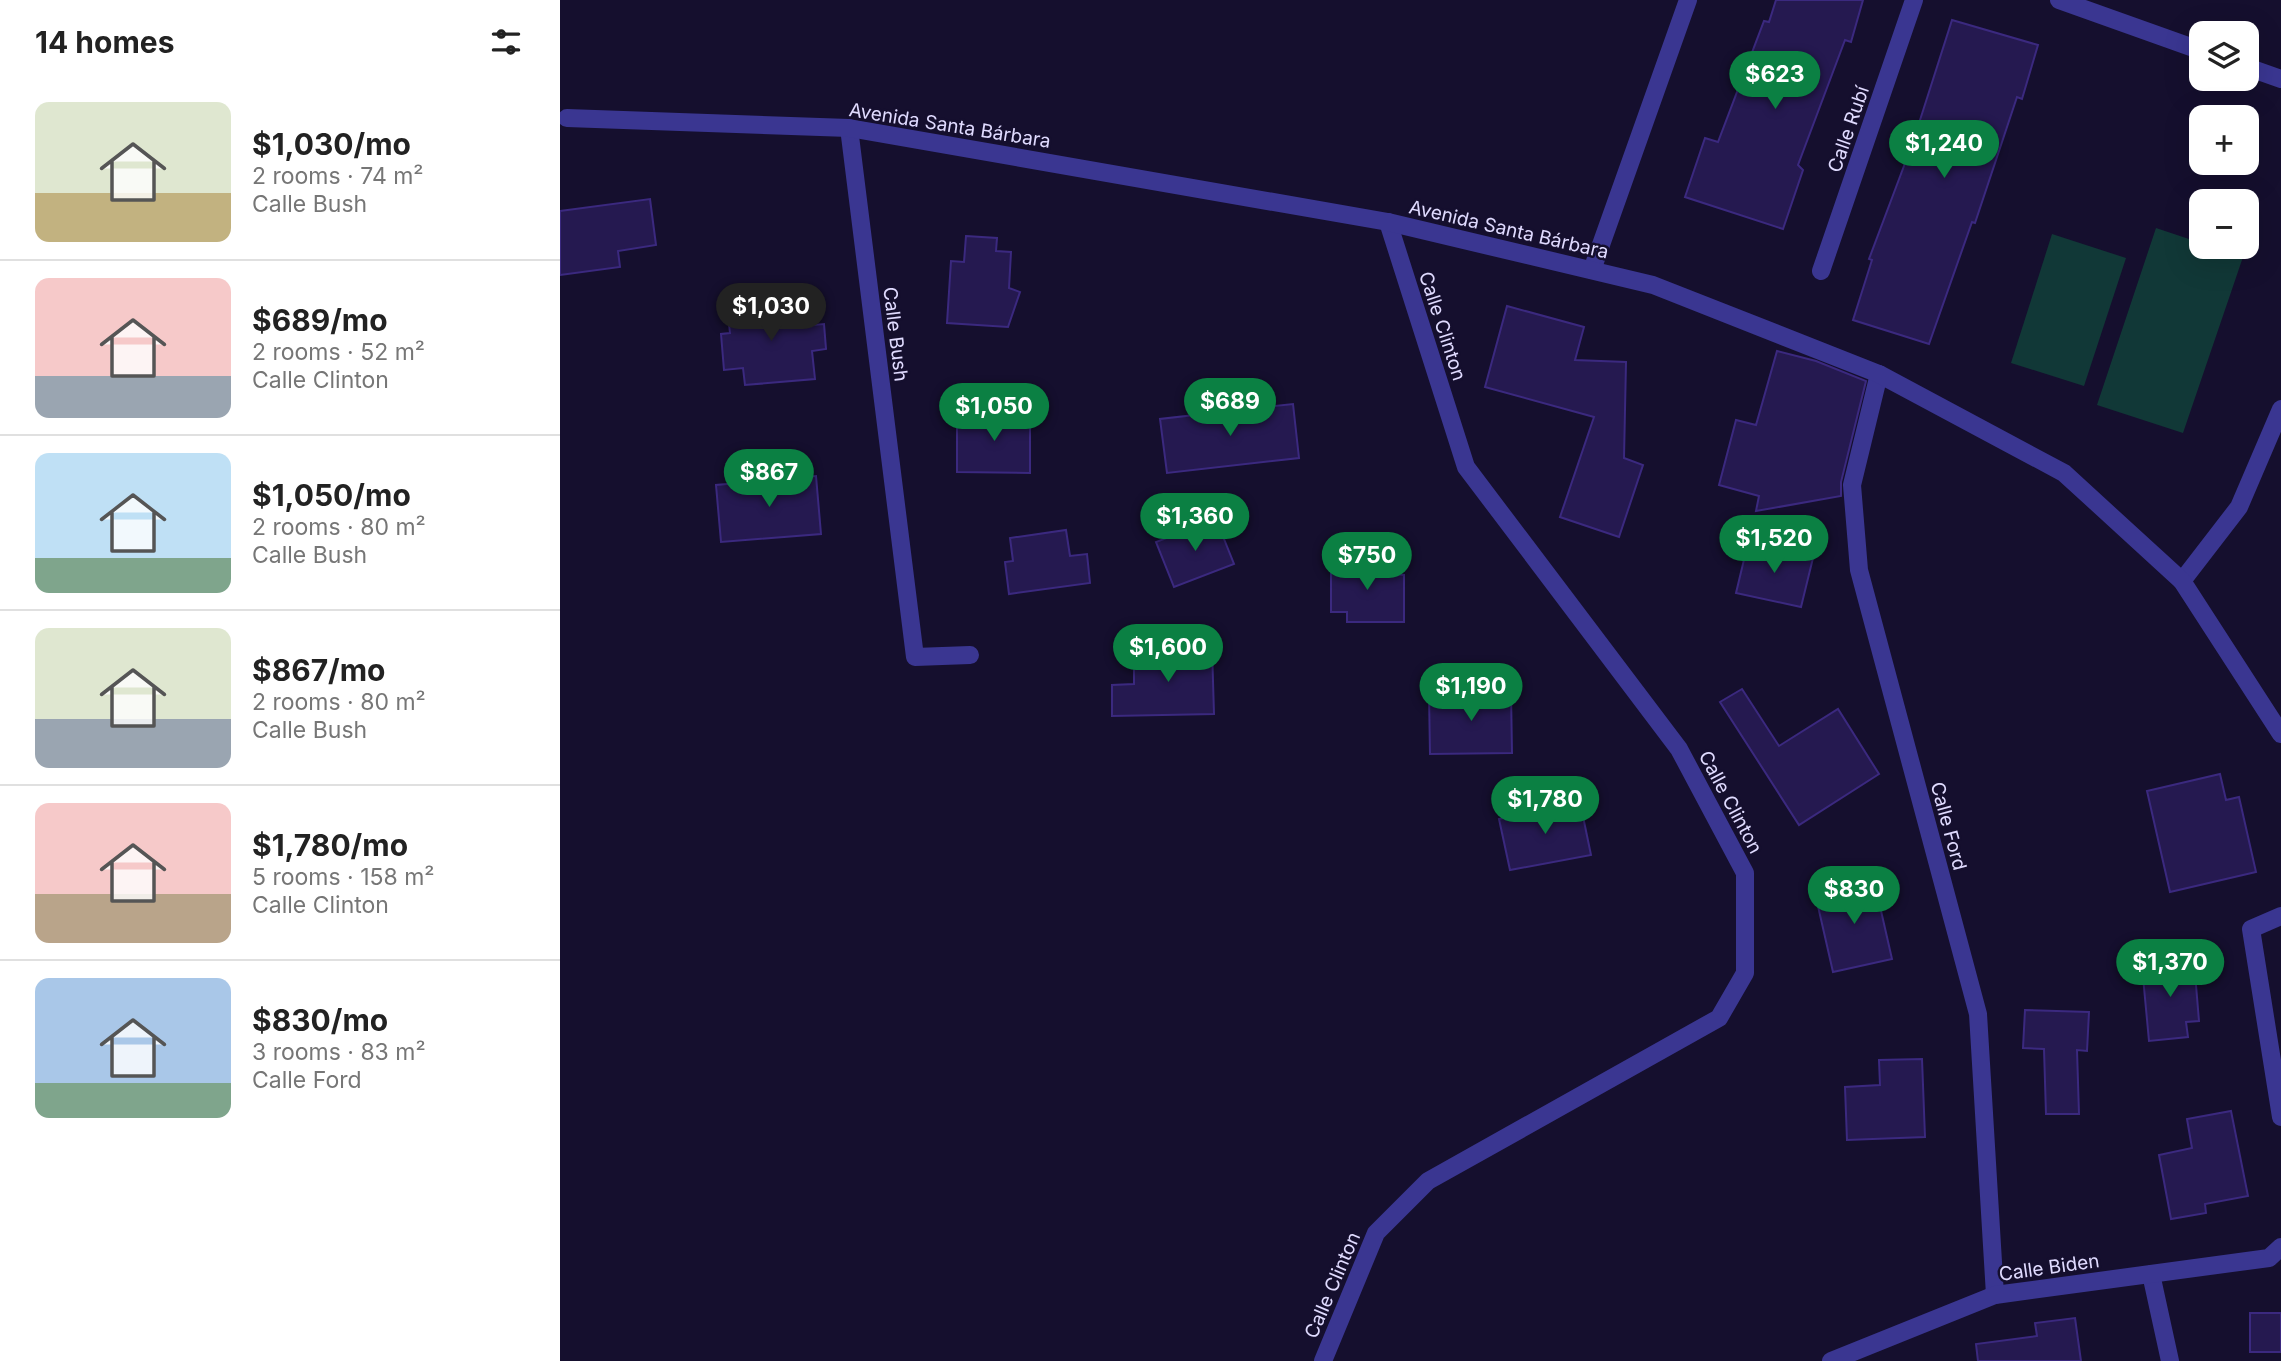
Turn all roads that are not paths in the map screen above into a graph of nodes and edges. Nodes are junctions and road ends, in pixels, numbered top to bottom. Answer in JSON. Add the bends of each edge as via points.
{"nodes":[{"id":1,"x":1688,"y":0,"type":"edge"},
{"id":2,"x":1914,"y":0,"type":"edge"},
{"id":3,"x":2059,"y":0,"type":"edge"},
{"id":4,"x":2189,"y":46,"type":"edge"},
{"id":5,"x":2259,"y":71,"type":"edge"},
{"id":6,"x":2281,"y":79,"type":"edge"},
{"id":7,"x":567,"y":118,"type":"dead end"},
{"id":8,"x":849,"y":128,"type":"junction"},
{"id":9,"x":1388,"y":222,"type":"junction"},
{"id":10,"x":1592,"y":270,"type":"junction"},
{"id":11,"x":1821,"y":271,"type":"dead end"},
{"id":12,"x":1879,"y":373,"type":"junction"},
{"id":13,"x":2281,"y":409,"type":"edge"},
{"id":14,"x":2182,"y":581,"type":"junction"},
{"id":15,"x":970,"y":656,"type":"dead end"},
{"id":16,"x":2281,"y":734,"type":"edge"},
{"id":17,"x":2281,"y":916,"type":"edge"},
{"id":18,"x":2281,"y":1117,"type":"edge"},
{"id":19,"x":2281,"y":1247,"type":"edge"},
{"id":20,"x":2151,"y":1274,"type":"junction"},
{"id":21,"x":1994,"y":1295,"type":"junction"},
{"id":22,"x":1323,"y":1361,"type":"edge"},
{"id":23,"x":1831,"y":1361,"type":"edge"},
{"id":24,"x":2170,"y":1361,"type":"edge"}],
"edges":[{"from":1,"to":10,"type":"street"},
{"from":2,"to":11,"type":"street","name":"Calle Rubí"},
{"from":3,"to":4,"type":"street"},
{"from":5,"to":6,"type":"street"},
{"from":7,"to":8,"type":"street","name":"Avenida Santa Bárbara"},
{"from":8,"to":9,"type":"street","name":"Avenida Santa Bárbara"},
{"from":8,"to":15,"type":"street","name":"Calle Bush","via":[[915,657]]},
{"from":9,"to":10,"type":"street","name":"Avenida Santa Bárbara"},
{"from":9,"to":22,"type":"street","name":"Calle Clinton","via":[[1466,467],[1679,749],[1745,873],[1745,973],[1719,1018],[1428,1181],[1376,1233]]},
{"from":10,"to":12,"type":"street","name":"Avenida Santa Bárbara","via":[[1653,285]]},
{"from":12,"to":14,"type":"street","name":"Avenida Santa Bárbara","via":[[2064,473]]},
{"from":12,"to":21,"type":"street","name":"Calle Ford","via":[[1852,485],[1859,570],[1978,1014]]},
{"from":13,"to":14,"type":"street","via":[[2239,507]]},
{"from":14,"to":16,"type":"street","name":"Avenida Santa Bárbara"},
{"from":17,"to":18,"type":"street","via":[[2251,929]]},
{"from":19,"to":20,"type":"street","name":"Calle Biden","via":[[2269,1258]]},
{"from":20,"to":21,"type":"street","name":"Calle Biden"},
{"from":20,"to":24,"type":"street"},
{"from":21,"to":23,"type":"street","name":"Calle Biden"}]}
